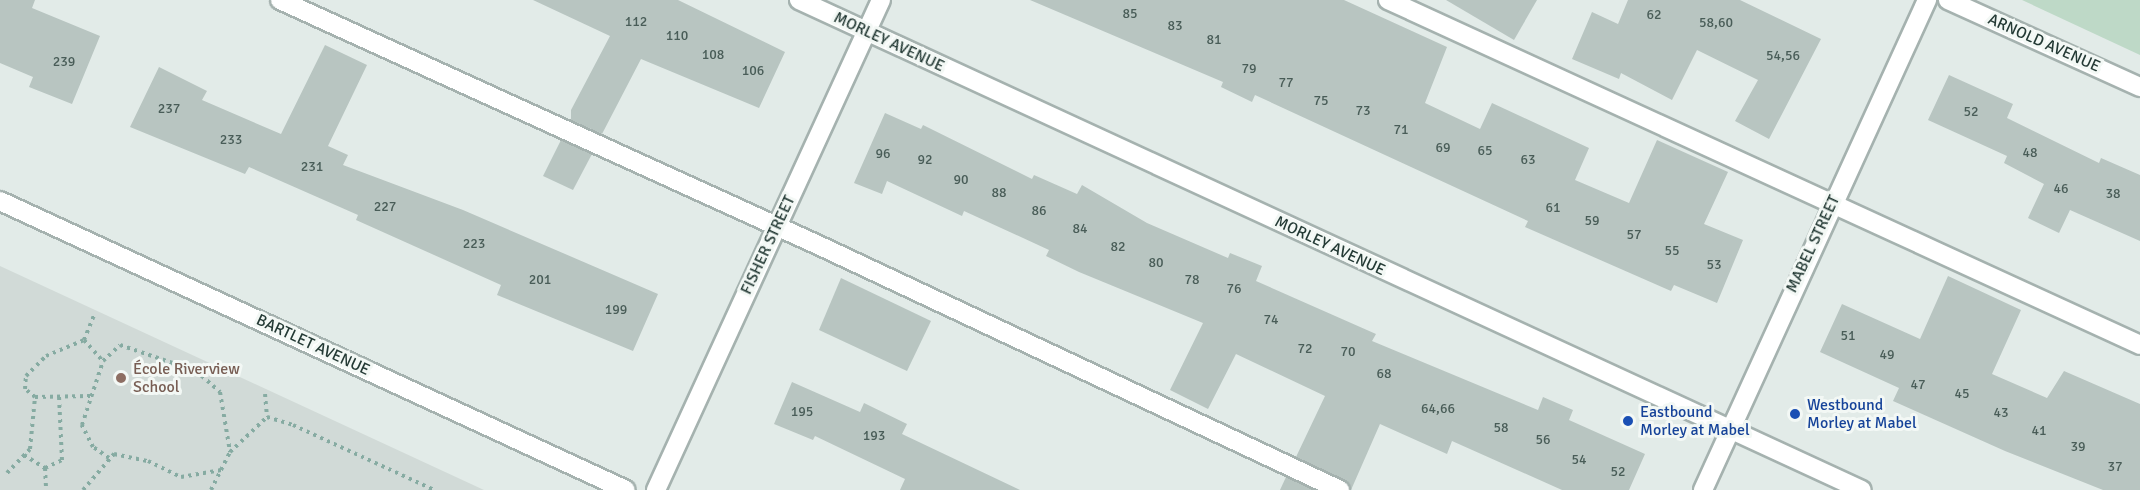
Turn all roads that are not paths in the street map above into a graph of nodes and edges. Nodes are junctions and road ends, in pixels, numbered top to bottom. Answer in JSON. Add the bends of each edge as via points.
{"nodes":[{"id":1,"x":280,"y":0,"type":"edge"},
{"id":2,"x":799,"y":0,"type":"edge"},
{"id":3,"x":881,"y":0,"type":"edge"},
{"id":4,"x":1388,"y":0,"type":"edge"},
{"id":5,"x":1927,"y":0,"type":"edge"},
{"id":6,"x":1947,"y":0,"type":"edge"},
{"id":7,"x":866,"y":32,"type":"junction"},
{"id":8,"x":2140,"y":87,"type":"edge"},
{"id":9,"x":0,"y":201,"type":"edge"},
{"id":10,"x":1832,"y":204,"type":"junction"},
{"id":11,"x":777,"y":226,"type":"junction"},
{"id":12,"x":2140,"y":345,"type":"edge"},
{"id":13,"x":1729,"y":430,"type":"junction"},
{"id":14,"x":626,"y":490,"type":"edge"},
{"id":15,"x":656,"y":490,"type":"edge"},
{"id":16,"x":1340,"y":490,"type":"edge"},
{"id":17,"x":1703,"y":490,"type":"edge"},
{"id":18,"x":1862,"y":490,"type":"edge"}],
"edges":[{"from":1,"to":11,"type":"street"},
{"from":2,"to":7,"type":"street","name":"MORLEY AVENUE"},
{"from":3,"to":7,"type":"street","name":"FISHER STREET"},
{"from":4,"to":10,"type":"street"},
{"from":5,"to":10,"type":"street","name":"MABEL STREET"},
{"from":6,"to":8,"type":"street","name":"ARNOLD AVENUE"},
{"from":7,"to":11,"type":"street","name":"FISHER STREET"},
{"from":7,"to":13,"type":"street","name":"MORLEY AVENUE"},
{"from":9,"to":14,"type":"street","name":"BARTLET AVENUE"},
{"from":10,"to":12,"type":"street"},
{"from":10,"to":13,"type":"street","name":"MABEL STREET"},
{"from":11,"to":15,"type":"street","name":"FISHER STREET"},
{"from":11,"to":16,"type":"street"},
{"from":13,"to":17,"type":"street","name":"MABEL STREET"},
{"from":13,"to":18,"type":"street","name":"MORLEY AVENUE"}]}
